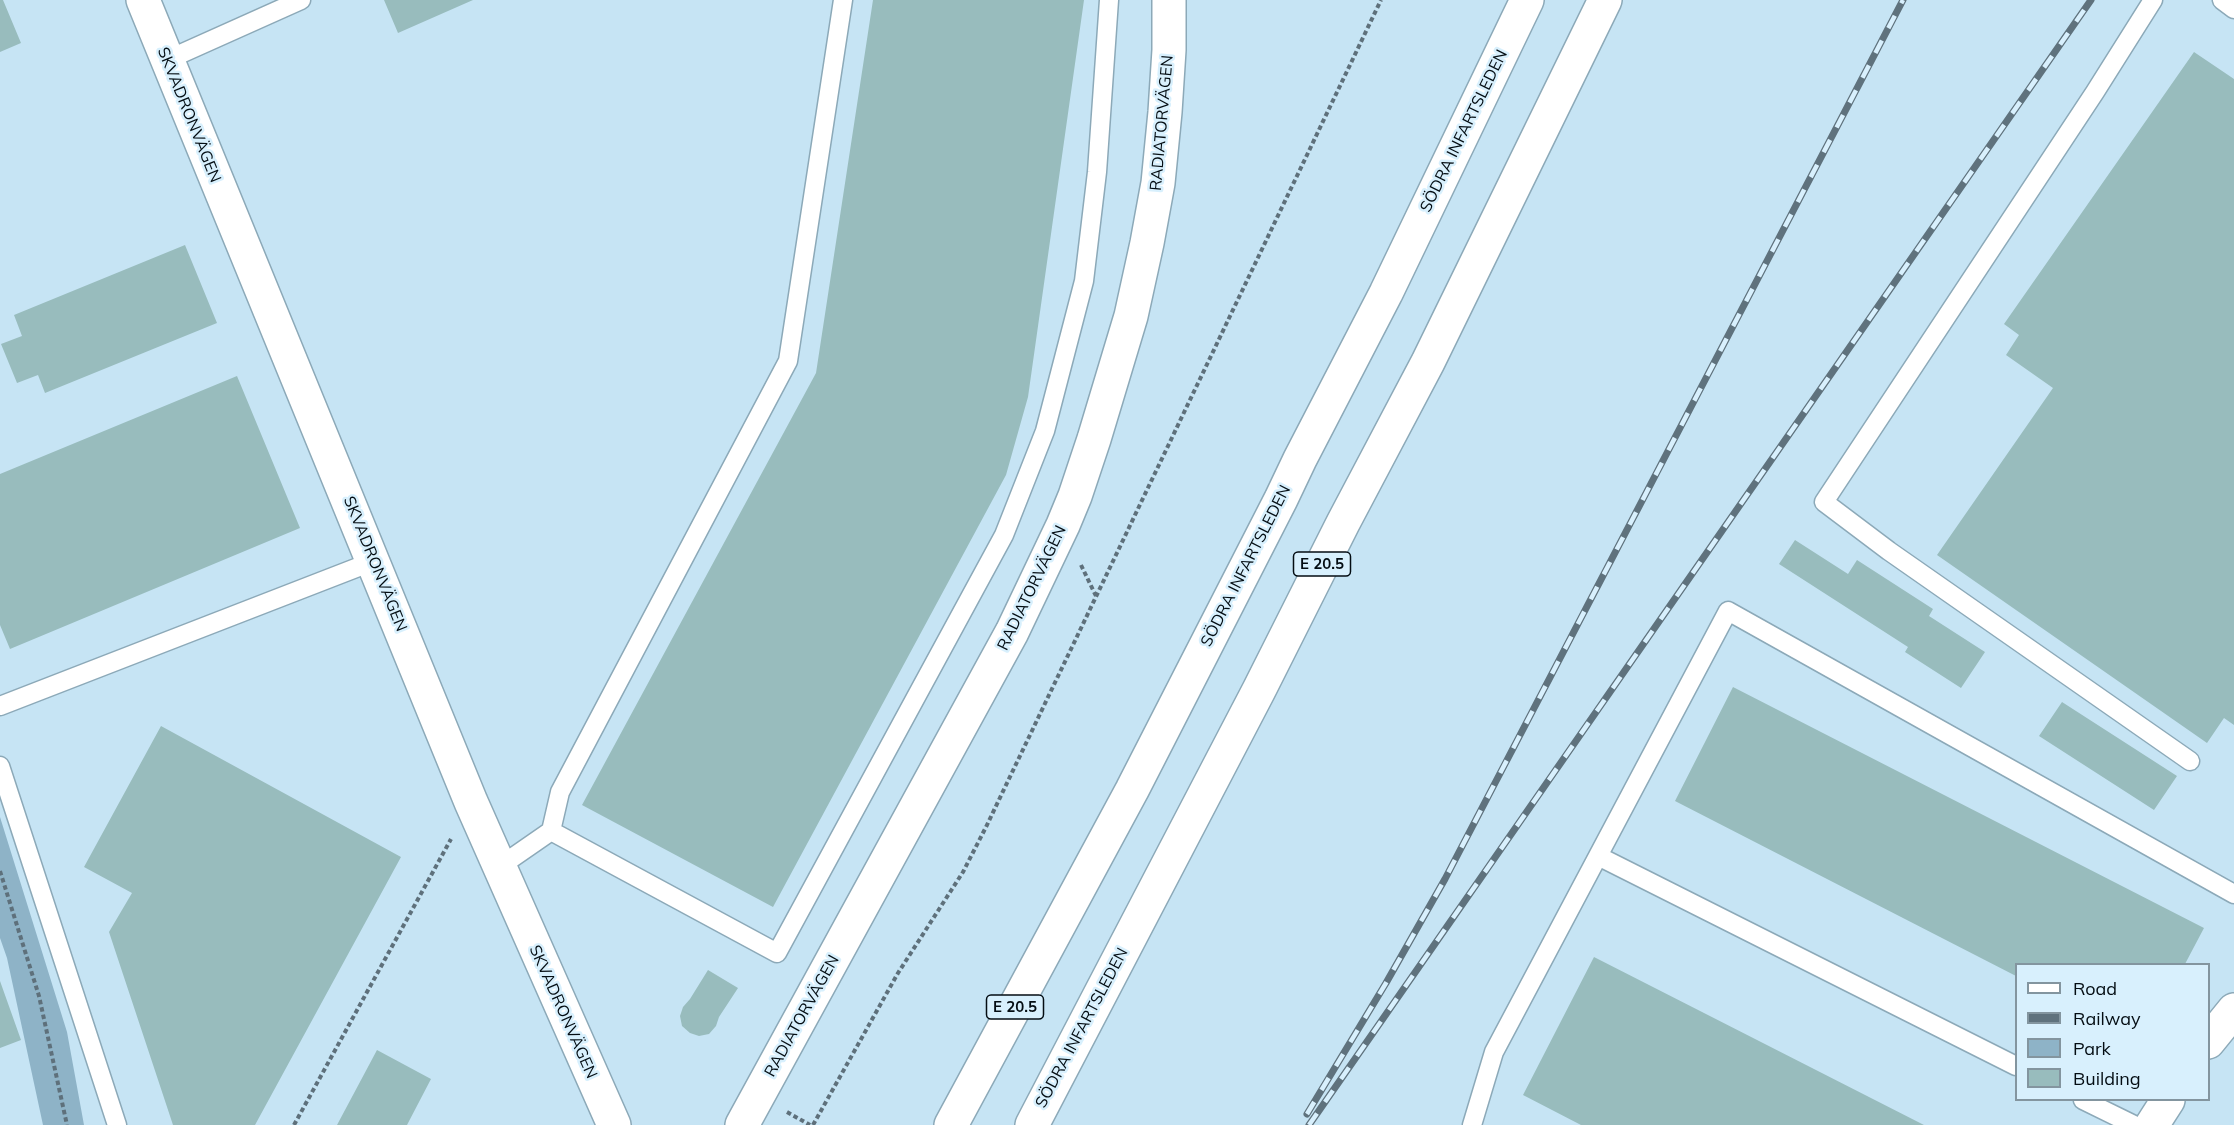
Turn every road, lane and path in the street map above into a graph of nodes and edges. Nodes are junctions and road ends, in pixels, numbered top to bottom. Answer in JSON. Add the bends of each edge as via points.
{"nodes":[{"id":1,"x":143,"y":0,"type":"edge"},
{"id":2,"x":300,"y":0,"type":"edge"},
{"id":3,"x":843,"y":0,"type":"edge"},
{"id":4,"x":1109,"y":0,"type":"edge"},
{"id":5,"x":1169,"y":0,"type":"edge"},
{"id":6,"x":1380,"y":0,"type":"edge"},
{"id":7,"x":1527,"y":0,"type":"edge"},
{"id":8,"x":1605,"y":0,"type":"edge"},
{"id":9,"x":2153,"y":0,"type":"edge"},
{"id":10,"x":2222,"y":0,"type":"edge"},
{"id":11,"x":2234,"y":9,"type":"edge"},
{"id":12,"x":167,"y":60,"type":"junction"},
{"id":13,"x":374,"y":561,"type":"junction"},
{"id":14,"x":0,"y":706,"type":"edge"},
{"id":15,"x":2190,"y":761,"type":"dead end"},
{"id":16,"x":0,"y":766,"type":"edge"},
{"id":17,"x":471,"y":802,"type":"junction"},
{"id":18,"x":551,"y":831,"type":"junction"},
{"id":19,"x":1598,"y":856,"type":"junction"},
{"id":20,"x":499,"y":867,"type":"junction"},
{"id":21,"x":0,"y":871,"type":"edge"},
{"id":22,"x":2234,"y":894,"type":"edge"},
{"id":23,"x":2234,"y":1010,"type":"edge"},
{"id":24,"x":2210,"y":1040,"type":"edge"},
{"id":25,"x":2015,"y":1065,"type":"edge"},
{"id":26,"x":2085,"y":1101,"type":"edge"},
{"id":27,"x":2167,"y":1101,"type":"edge"},
{"id":28,"x":787,"y":1112,"type":"dead end"},
{"id":29,"x":67,"y":1125,"type":"edge"},
{"id":30,"x":117,"y":1125,"type":"edge"},
{"id":31,"x":294,"y":1125,"type":"edge"},
{"id":32,"x":614,"y":1125,"type":"edge"},
{"id":33,"x":742,"y":1125,"type":"edge"},
{"id":34,"x":812,"y":1125,"type":"edge"},
{"id":35,"x":951,"y":1125,"type":"edge"},
{"id":36,"x":1032,"y":1125,"type":"edge"},
{"id":37,"x":1472,"y":1125,"type":"edge"},
{"id":38,"x":2134,"y":1125,"type":"edge"},
{"id":39,"x":2152,"y":1125,"type":"edge"}],
"edges":[{"from":1,"to":12,"type":"street","name":"SKVADRONVÄGEN"},
{"from":2,"to":12,"type":"lane"},
{"from":3,"to":18,"type":"lane","via":[[788,361],[560,792]]},
{"from":4,"to":18,"type":"lane","via":[[1097,172],[1084,281],[1045,431],[1004,535],[777,953]]},
{"from":5,"to":33,"type":"street","name":"RADIATORVÄGEN","via":[[1165,112],[1147,243],[1131,316],[1075,496],[1012,632]]},
{"from":6,"to":34,"type":"path","via":[[986,827]]},
{"from":7,"to":35,"type":"street","name":"SÖDRA INFARTSLEDEN","number":"E 20.5","via":[[1386,293],[1281,499],[1132,790]]},
{"from":8,"to":36,"type":"street","name":"SÖDRA INFARTSLEDEN","number":"E 20.5","via":[[1428,362]]},
{"from":9,"to":15,"type":"lane","via":[[1824,502]]},
{"from":10,"to":11,"type":"lane"},
{"from":12,"to":13,"type":"street","name":"SKVADRONVÄGEN"},
{"from":13,"to":14,"type":"lane"},
{"from":13,"to":17,"type":"street","name":"SKVADRONVÄGEN"},
{"from":16,"to":30,"type":"lane"},
{"from":17,"to":20,"type":"street","name":"SKVADRONVÄGEN"},
{"from":17,"to":31,"type":"path"},
{"from":18,"to":20,"type":"lane"},
{"from":19,"to":22,"type":"lane","via":[[1728,611]]},
{"from":19,"to":25,"type":"lane"},
{"from":19,"to":37,"type":"lane","via":[[1494,1052]]},
{"from":20,"to":32,"type":"street","name":"SKVADRONVÄGEN"},
{"from":21,"to":29,"type":"path","via":[[39,996]]},
{"from":23,"to":24,"type":"street"},
{"from":26,"to":38,"type":"lane"},
{"from":27,"to":39,"type":"street"},
{"from":28,"to":34,"type":"path"}]}
